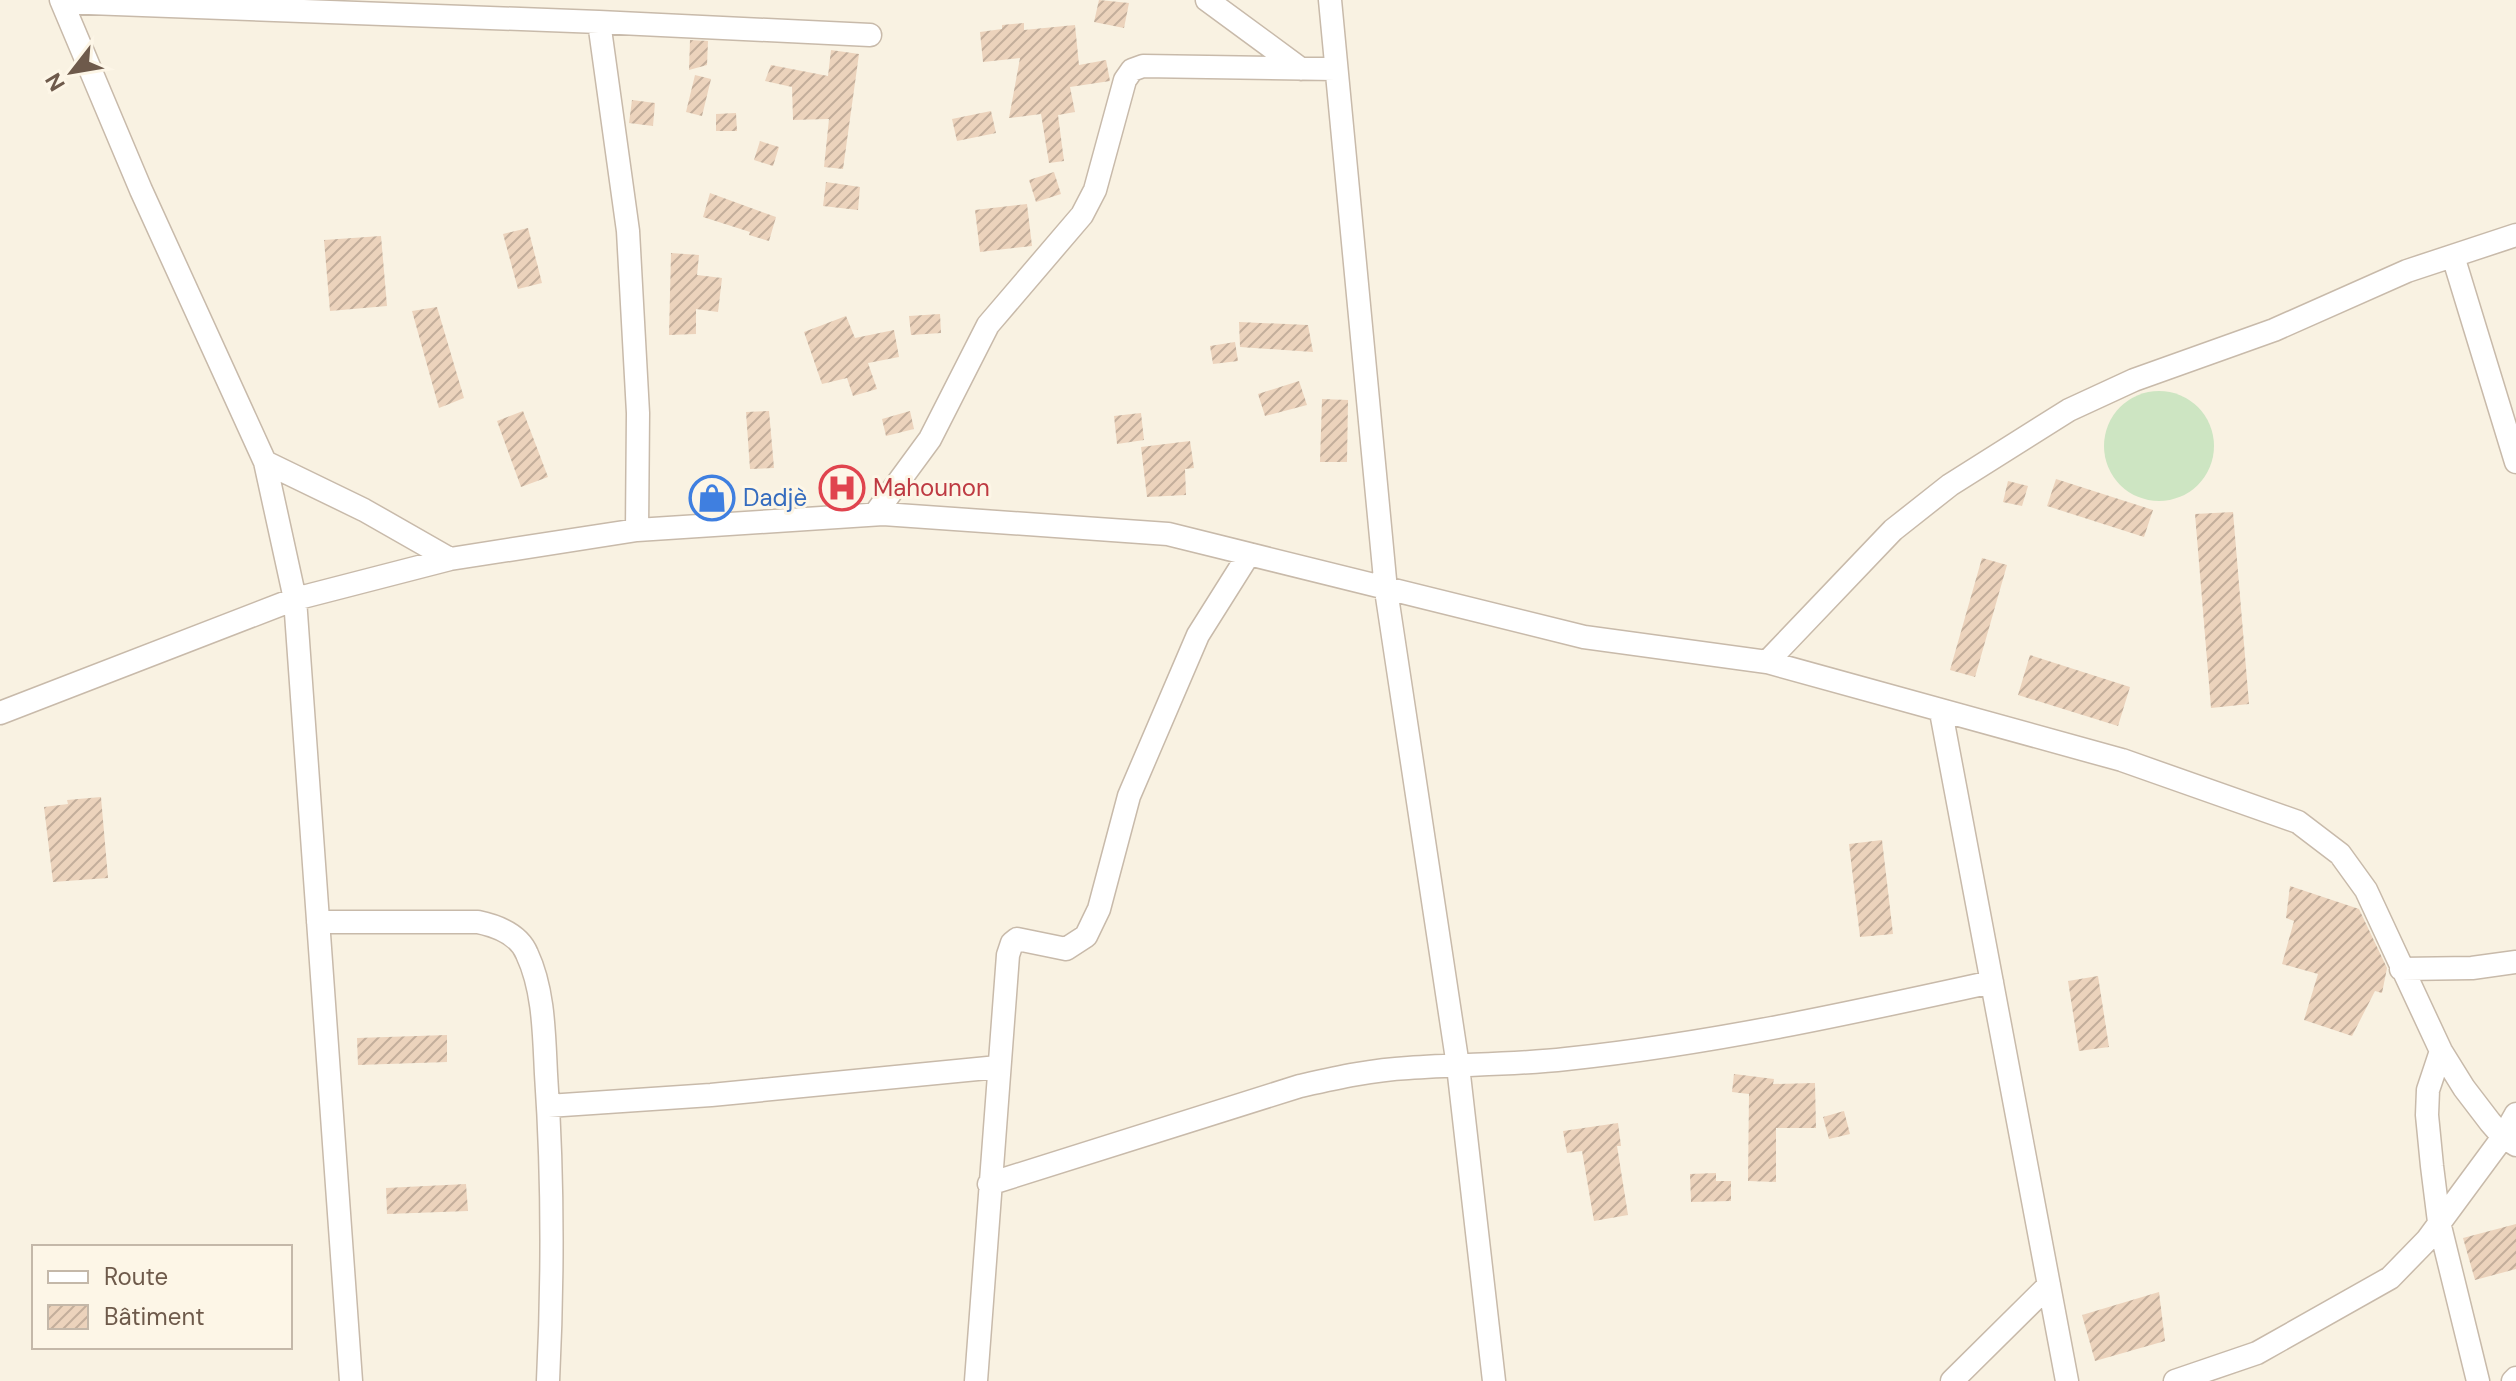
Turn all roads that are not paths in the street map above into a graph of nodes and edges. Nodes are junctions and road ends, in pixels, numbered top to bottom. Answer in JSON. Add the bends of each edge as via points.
{"nodes":[{"id":1,"x":1207,"y":0,"type":"edge"},
{"id":2,"x":1330,"y":0,"type":"edge"},
{"id":3,"x":61,"y":1,"type":"edge"},
{"id":4,"x":500,"y":10,"type":"edge"},
{"id":5,"x":599,"y":22,"type":"junction"},
{"id":6,"x":870,"y":35,"type":"dead end"},
{"id":7,"x":1301,"y":69,"type":"junction"},
{"id":8,"x":1335,"y":69,"type":"junction"},
{"id":9,"x":2516,"y":235,"type":"edge"},
{"id":10,"x":2453,"y":256,"type":"junction"},
{"id":11,"x":265,"y":462,"type":"junction"},
{"id":12,"x":2516,"y":462,"type":"edge"},
{"id":13,"x":875,"y":514,"type":"junction"},
{"id":14,"x":637,"y":530,"type":"junction"},
{"id":15,"x":1249,"y":554,"type":"junction"},
{"id":16,"x":450,"y":559,"type":"junction"},
{"id":17,"x":1386,"y":590,"type":"junction"},
{"id":18,"x":295,"y":599,"type":"junction"},
{"id":19,"x":1767,"y":662,"type":"junction"},
{"id":20,"x":1941,"y":712,"type":"junction"},
{"id":21,"x":0,"y":713,"type":"edge"},
{"id":22,"x":318,"y":922,"type":"junction"},
{"id":23,"x":2516,"y":962,"type":"edge"},
{"id":24,"x":2401,"y":969,"type":"junction"},
{"id":25,"x":1992,"y":982,"type":"junction"},
{"id":26,"x":2441,"y":1051,"type":"junction"},
{"id":27,"x":1458,"y":1066,"type":"junction"},
{"id":28,"x":998,"y":1067,"type":"junction"},
{"id":29,"x":548,"y":1106,"type":"junction"},
{"id":30,"x":2516,"y":1114,"type":"edge"},
{"id":31,"x":2509,"y":1141,"type":"edge"},
{"id":32,"x":989,"y":1184,"type":"junction"},
{"id":33,"x":2439,"y":1222,"type":"junction"},
{"id":34,"x":2049,"y":1285,"type":"junction"},
{"id":35,"x":351,"y":1381,"type":"edge"},
{"id":36,"x":548,"y":1381,"type":"edge"},
{"id":37,"x":976,"y":1381,"type":"edge"},
{"id":38,"x":1494,"y":1381,"type":"edge"},
{"id":39,"x":1952,"y":1381,"type":"edge"},
{"id":40,"x":2067,"y":1381,"type":"edge"},
{"id":41,"x":2175,"y":1381,"type":"edge"},
{"id":42,"x":2478,"y":1381,"type":"edge"}],
"edges":[{"from":1,"to":7,"type":"street"},
{"from":2,"to":8,"type":"street"},
{"from":3,"to":4,"type":"street"},
{"from":3,"to":11,"type":"street"},
{"from":4,"to":5,"type":"street"},
{"from":5,"to":6,"type":"street"},
{"from":5,"to":14,"type":"street","via":[[628,231],[638,413]]},
{"from":7,"to":8,"type":"street"},
{"from":7,"to":13,"type":"street","via":[[1132,70],[1095,190],[1082,215],[988,325],[930,439]]},
{"from":8,"to":17,"type":"street"},
{"from":9,"to":10,"type":"street"},
{"from":10,"to":12,"type":"street"},
{"from":10,"to":19,"type":"street","via":[[2069,410],[1950,485],[1893,530]]},
{"from":11,"to":16,"type":"street"},
{"from":11,"to":18,"type":"street"},
{"from":13,"to":14,"type":"street"},
{"from":13,"to":15,"type":"street","via":[[1168,534]]},
{"from":14,"to":16,"type":"street"},
{"from":15,"to":17,"type":"street"},
{"from":15,"to":28,"type":"street","via":[[1198,635],[1129,796],[1099,909],[1086,936],[1066,949],[1017,939],[1012,943]]},
{"from":16,"to":18,"type":"street"},
{"from":17,"to":19,"type":"street","via":[[1584,637]]},
{"from":17,"to":27,"type":"street"},
{"from":18,"to":21,"type":"street"},
{"from":18,"to":22,"type":"street"},
{"from":19,"to":20,"type":"street"},
{"from":20,"to":24,"type":"street","via":[[2122,760],[2298,822],[2340,854],[2366,890]]},
{"from":20,"to":25,"type":"street"},
{"from":22,"to":29,"type":"street","via":[[478,922],[501,927],[526,950],[538,984]]},
{"from":22,"to":35,"type":"street"},
{"from":23,"to":24,"type":"street"},
{"from":24,"to":26,"type":"street"},
{"from":25,"to":27,"type":"street","via":[[1670,1047]]},
{"from":25,"to":34,"type":"street"},
{"from":26,"to":31,"type":"street"},
{"from":26,"to":33,"type":"street","via":[[2428,1090],[2427,1115]]},
{"from":27,"to":32,"type":"street","via":[[1351,1074],[1300,1086]]},
{"from":27,"to":38,"type":"street"},
{"from":28,"to":29,"type":"street"},
{"from":28,"to":32,"type":"street"},
{"from":29,"to":36,"type":"street"},
{"from":30,"to":31,"type":"street"},
{"from":31,"to":33,"type":"street"},
{"from":32,"to":37,"type":"street"},
{"from":33,"to":41,"type":"street","via":[[2408,1262],[2371,1291],[2257,1353]]},
{"from":33,"to":42,"type":"street"},
{"from":34,"to":39,"type":"street"},
{"from":34,"to":40,"type":"street"}]}
